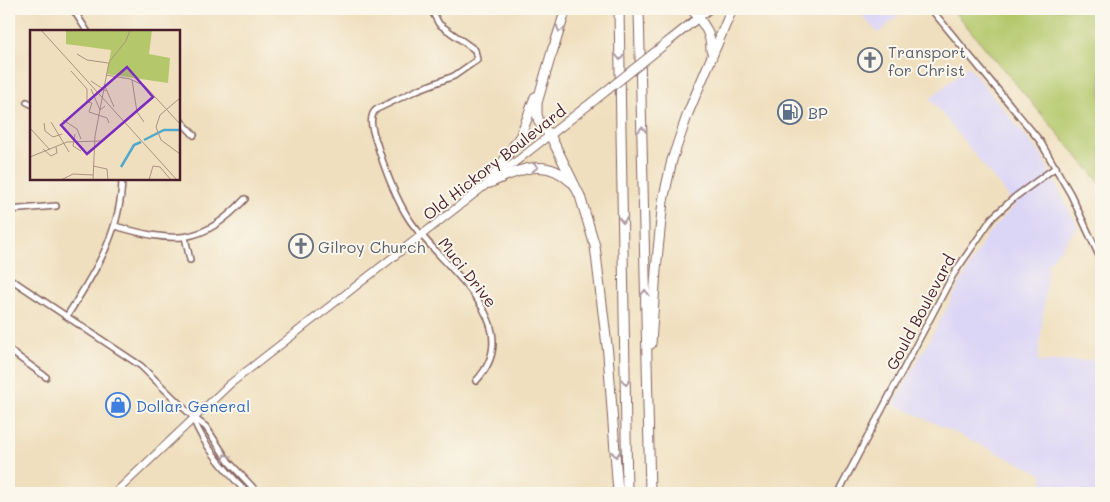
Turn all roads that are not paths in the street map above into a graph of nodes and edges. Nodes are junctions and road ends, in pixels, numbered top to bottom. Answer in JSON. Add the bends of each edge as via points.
{"nodes":[{"id":1,"x":73,"y":9,"type":"edge"},
{"id":2,"x":431,"y":9,"type":"edge"},
{"id":3,"x":566,"y":9,"type":"edge"},
{"id":4,"x":619,"y":9,"type":"edge"},
{"id":5,"x":639,"y":9,"type":"edge"},
{"id":6,"x":692,"y":9,"type":"edge"},
{"id":7,"x":709,"y":9,"type":"edge"},
{"id":8,"x":732,"y":9,"type":"edge"},
{"id":9,"x":931,"y":9,"type":"edge"},
{"id":10,"x":698,"y":17,"type":"junction"},
{"id":11,"x":86,"y":30,"type":"edge"},
{"id":12,"x":553,"y":48,"type":"junction"},
{"id":13,"x":710,"y":56,"type":"junction"},
{"id":14,"x":180,"y":120,"type":"edge"},
{"id":15,"x":194,"y":135,"type":"dead end"},
{"id":16,"x":550,"y":135,"type":"junction"},
{"id":17,"x":1056,"y":167,"type":"junction"},
{"id":18,"x":122,"y":180,"type":"edge"},
{"id":19,"x":490,"y":183,"type":"junction"},
{"id":20,"x":576,"y":189,"type":"junction"},
{"id":21,"x":245,"y":199,"type":"dead end"},
{"id":22,"x":56,"y":206,"type":"dead end"},
{"id":23,"x":9,"y":210,"type":"edge"},
{"id":24,"x":115,"y":226,"type":"junction"},
{"id":25,"x":422,"y":235,"type":"junction"},
{"id":26,"x":185,"y":237,"type":"junction"},
{"id":27,"x":190,"y":260,"type":"dead end"},
{"id":28,"x":1101,"y":260,"type":"edge"},
{"id":29,"x":9,"y":278,"type":"edge"},
{"id":30,"x":67,"y":316,"type":"junction"},
{"id":31,"x":9,"y":350,"type":"edge"},
{"id":32,"x":46,"y":377,"type":"dead end"},
{"id":33,"x":476,"y":381,"type":"dead end"},
{"id":34,"x":648,"y":411,"type":"junction"},
{"id":35,"x":193,"y":417,"type":"junction"},
{"id":36,"x":116,"y":493,"type":"edge"},
{"id":37,"x":247,"y":493,"type":"edge"},
{"id":38,"x":258,"y":493,"type":"edge"},
{"id":39,"x":618,"y":493,"type":"edge"},
{"id":40,"x":627,"y":493,"type":"edge"},
{"id":41,"x":650,"y":493,"type":"edge"},
{"id":42,"x":838,"y":493,"type":"edge"}],
"edges":[{"from":1,"to":11,"type":"street"},
{"from":2,"to":25,"type":"street","name":"Muci Drive","via":[[439,24],[475,50],[477,60],[454,76],[381,106],[374,111],[372,118],[374,136],[390,183],[408,218]]},
{"from":3,"to":12,"type":"highway","one_way":true},
{"from":4,"to":40,"type":"highway","one_way":true},
{"from":34,"to":5,"type":"highway","one_way":true},
{"from":6,"to":10,"type":"highway"},
{"from":7,"to":10,"type":"main road","name":"Old Hickory Boulevard"},
{"from":8,"to":13,"type":"highway"},
{"from":9,"to":17,"type":"street","via":[[1025,121]]},
{"from":10,"to":13,"type":"highway","via":[[711,37]]},
{"from":10,"to":16,"type":"main road","name":"Old Hickory Boulevard","bridge":true},
{"from":12,"to":16,"type":"highway","via":[[536,111],[539,122]]},
{"from":12,"to":19,"type":"highway","via":[[521,134]]},
{"from":13,"to":34,"type":"highway","via":[[672,160],[663,201]]},
{"from":14,"to":15,"type":"street"},
{"from":16,"to":19,"type":"main road","name":"Old Hickory Boulevard"},
{"from":16,"to":20,"type":"highway"},
{"from":17,"to":28,"type":"street"},
{"from":17,"to":42,"type":"street","name":"Gould Boulevard","via":[[1002,208],[968,250]]},
{"from":18,"to":24,"type":"street"},
{"from":19,"to":20,"type":"highway","one_way":true,"via":[[526,167],[543,167],[563,175]]},
{"from":19,"to":25,"type":"main road","name":"Old Hickory Boulevard"},
{"from":20,"to":39,"type":"highway","one_way":true,"via":[[592,232],[599,268]]},
{"from":21,"to":26,"type":"street","via":[[220,222]]},
{"from":22,"to":23,"type":"street"},
{"from":24,"to":26,"type":"street","via":[[158,238]]},
{"from":24,"to":30,"type":"street","via":[[103,258]]},
{"from":25,"to":33,"type":"street","name":"Muci Drive","via":[[477,298],[490,320],[493,348],[487,366]]},
{"from":25,"to":35,"type":"main road","name":"Old Hickory Boulevard","via":[[256,363]]},
{"from":26,"to":27,"type":"street"},
{"from":29,"to":30,"type":"street"},
{"from":30,"to":35,"type":"street","via":[[137,363]]},
{"from":31,"to":32,"type":"street"},
{"from":34,"to":41,"type":"highway"},
{"from":35,"to":36,"type":"main road","name":"Old Hickory Boulevard"},
{"from":35,"to":37,"type":"street","via":[[219,462]]},
{"from":38,"to":35,"type":"street","one_way":true,"via":[[229,462],[210,432]]}]}
